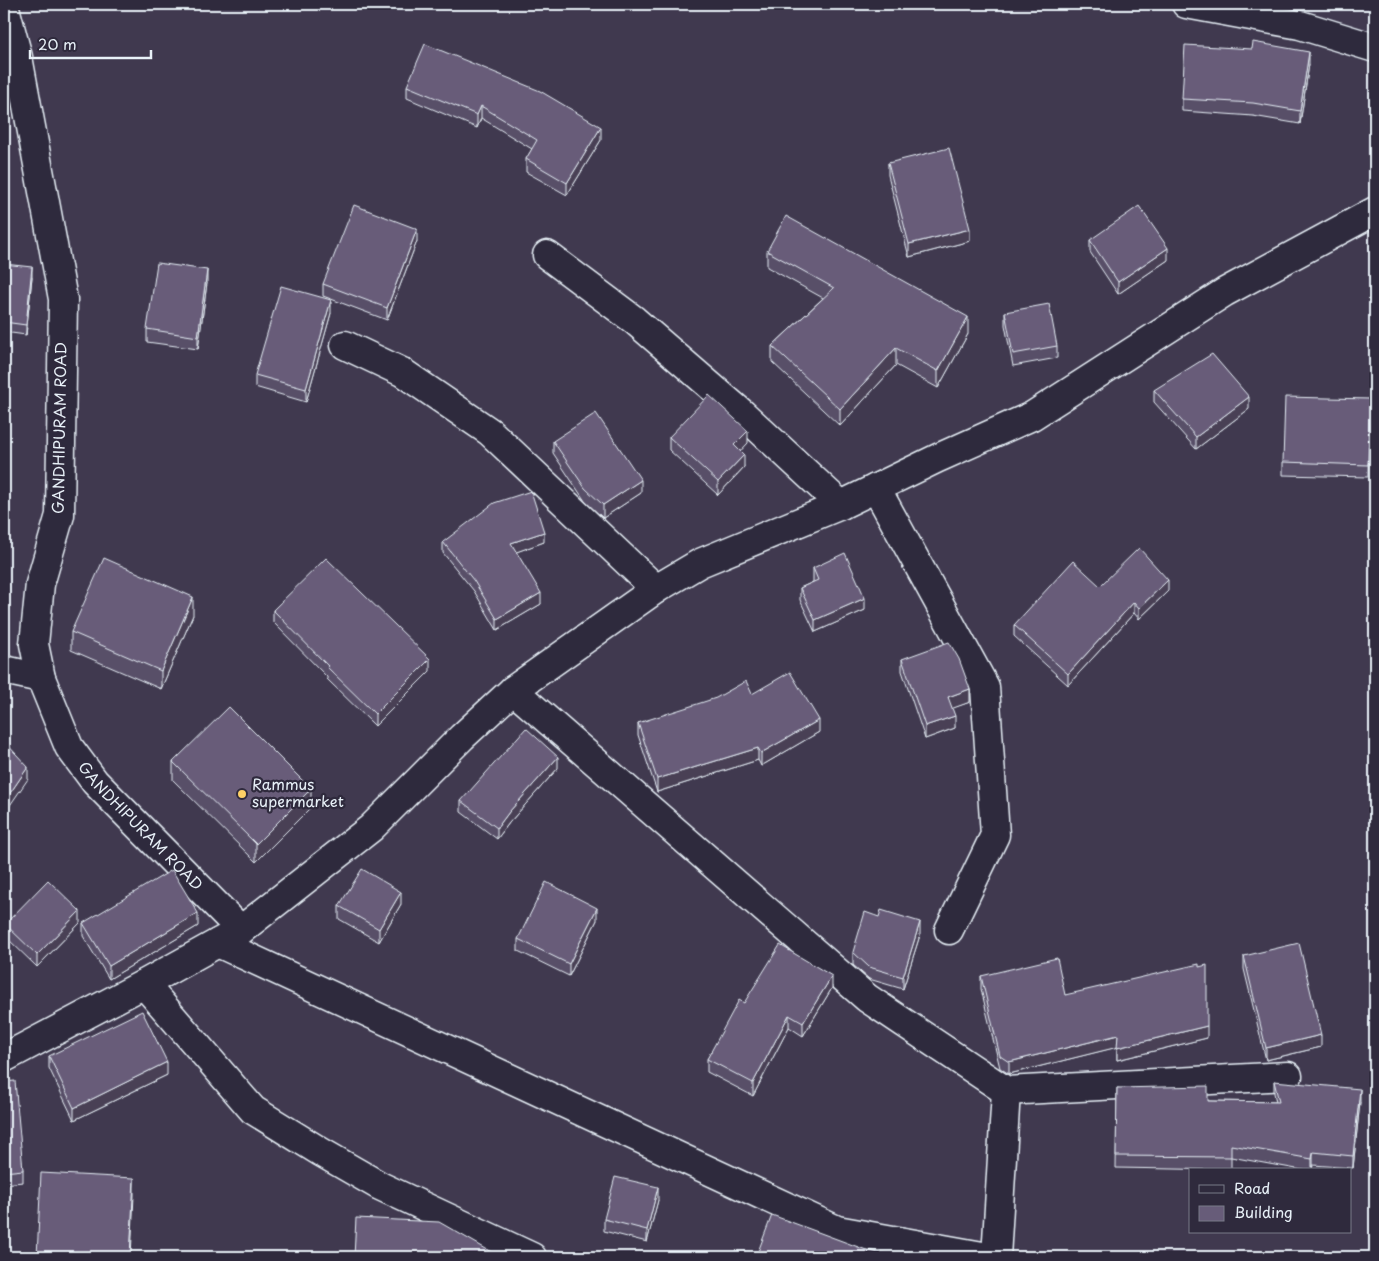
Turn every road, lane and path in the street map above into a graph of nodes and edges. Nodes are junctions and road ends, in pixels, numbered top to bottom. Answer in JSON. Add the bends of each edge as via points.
{"nodes":[{"id":1,"x":4,"y":4,"type":"edge"},
{"id":2,"x":1186,"y":4,"type":"edge"},
{"id":3,"x":1375,"y":48,"type":"edge"},
{"id":4,"x":1375,"y":211,"type":"edge"},
{"id":5,"x":547,"y":255,"type":"dead end"},
{"id":6,"x":345,"y":345,"type":"dead end"},
{"id":7,"x":876,"y":488,"type":"junction"},
{"id":8,"x":841,"y":504,"type":"junction"},
{"id":9,"x":656,"y":589,"type":"junction"},
{"id":10,"x":4,"y":670,"type":"edge"},
{"id":11,"x":41,"y":678,"type":"junction"},
{"id":12,"x":513,"y":690,"type":"junction"},
{"id":13,"x":241,"y":930,"type":"junction"},
{"id":14,"x":950,"y":930,"type":"dead end"},
{"id":15,"x":218,"y":944,"type":"junction"},
{"id":16,"x":144,"y":984,"type":"junction"},
{"id":17,"x":4,"y":1058,"type":"edge"},
{"id":18,"x":1288,"y":1076,"type":"dead end"},
{"id":19,"x":1006,"y":1092,"type":"junction"},
{"id":20,"x":532,"y":1257,"type":"edge"},
{"id":21,"x":988,"y":1257,"type":"edge"},
{"id":22,"x":996,"y":1257,"type":"edge"}],
"edges":[{"from":1,"to":11,"type":"street","name":"GANDHIPURAM ROAD","via":[[18,57],[63,299],[60,515],[40,584],[34,644]]},
{"from":2,"to":3,"type":"street","via":[[1300,25]]},
{"from":4,"to":7,"type":"street","via":[[1225,292],[1032,416]]},
{"from":5,"to":8,"type":"street","via":[[634,320]]},
{"from":6,"to":9,"type":"street","via":[[402,372],[490,432]]},
{"from":7,"to":8,"type":"street"},
{"from":7,"to":14,"type":"street","via":[[985,687],[995,835]]},
{"from":8,"to":9,"type":"street","via":[[700,563]]},
{"from":9,"to":12,"type":"street"},
{"from":10,"to":11,"type":"street"},
{"from":11,"to":13,"type":"street","name":"GANDHIPURAM ROAD","via":[[69,747],[95,782]]},
{"from":12,"to":13,"type":"street","via":[[371,828]]},
{"from":12,"to":19,"type":"street","via":[[867,998]]},
{"from":13,"to":15,"type":"street"},
{"from":15,"to":16,"type":"street"},
{"from":15,"to":21,"type":"street","via":[[837,1230]]},
{"from":16,"to":17,"type":"street"},
{"from":16,"to":20,"type":"street","via":[[254,1110],[380,1186]]},
{"from":18,"to":19,"type":"street"},
{"from":19,"to":22,"type":"street"}]}
